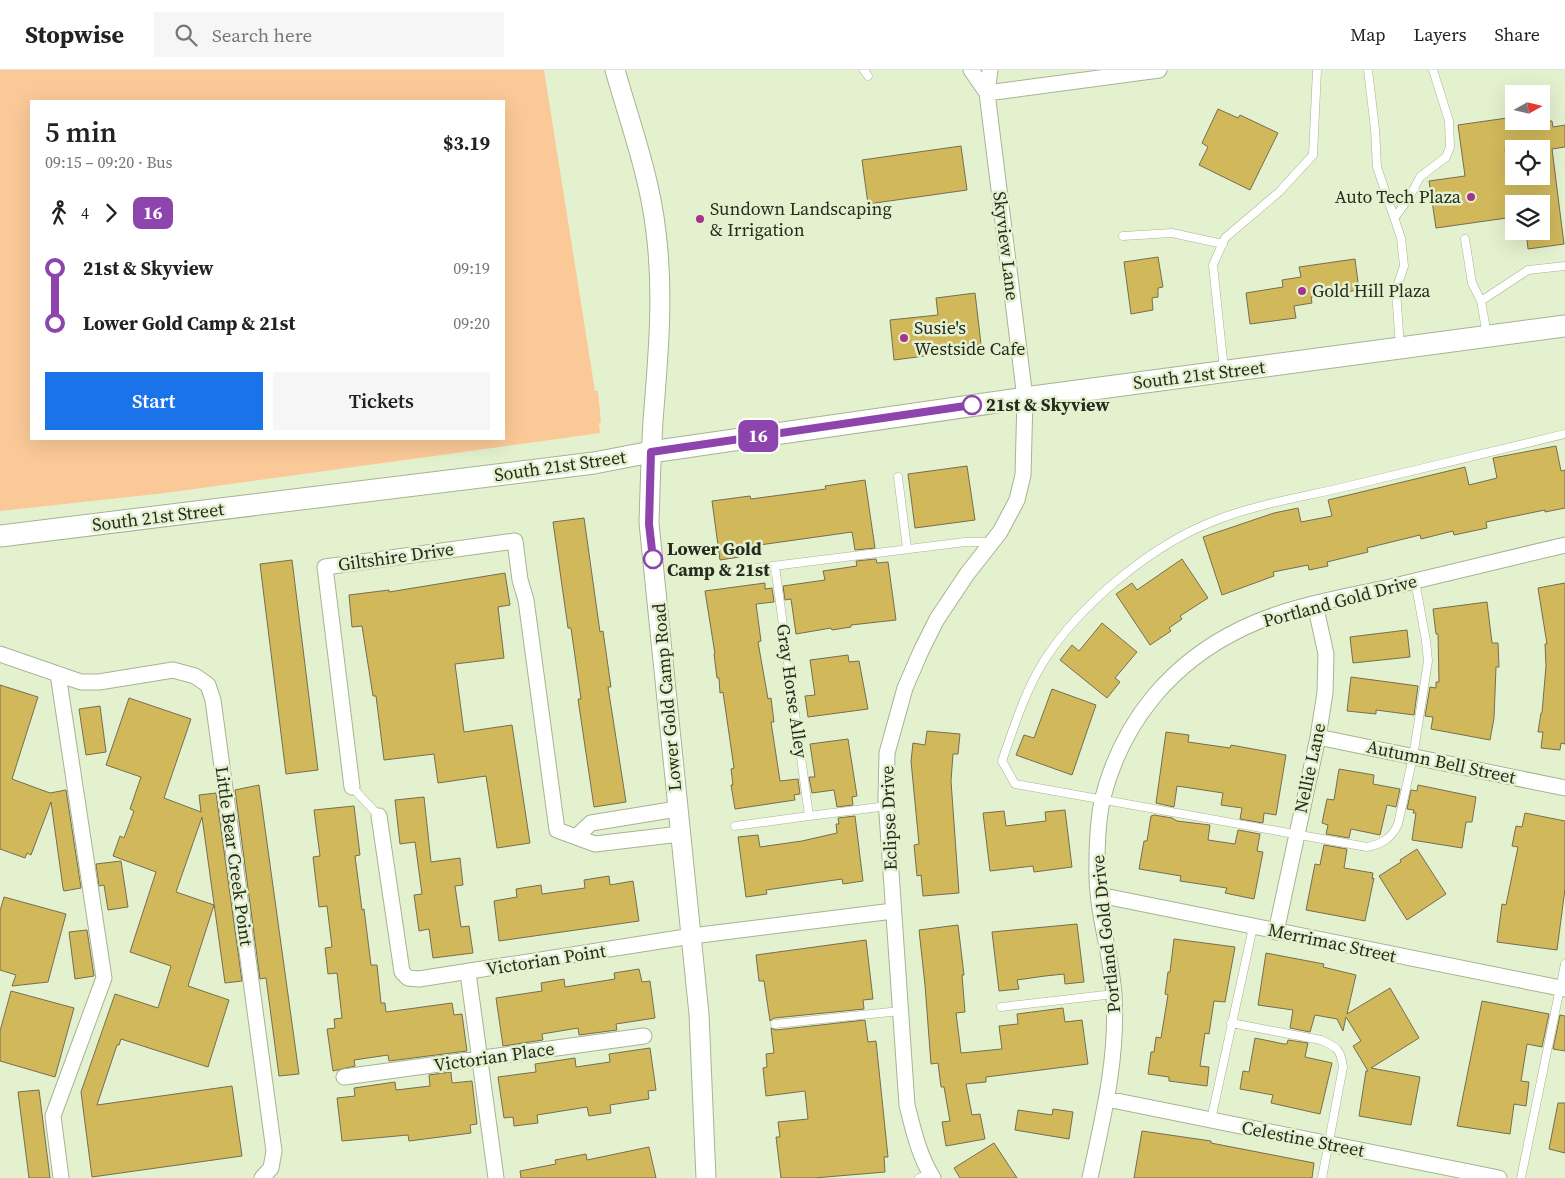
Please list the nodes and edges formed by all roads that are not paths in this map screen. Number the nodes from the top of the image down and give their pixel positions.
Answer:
1 (615, 70) edge
2 (971, 70) edge
3 (990, 70) edge
4 (1159, 70) edge
5 (1317, 70) edge
6 (1368, 70) edge
7 (1433, 70) edge
8 (987, 93) junction
9 (1395, 217) junction
10 (1123, 236) dead end
11 (1465, 239) dead end
12 (1223, 244) junction
13 (1565, 266) edge
14 (1482, 301) junction
15 (1565, 326) edge
16 (1488, 337) junction
17 (1400, 349) junction
18 (1224, 372) junction
19 (1026, 398) junction
20 (1565, 434) edge
21 (651, 452) junction
22 (898, 477) dead end
23 (0, 536) edge
24 (992, 542) junction
25 (1565, 545) edge
26 (907, 548) junction
27 (775, 566) junction
28 (725, 572) dead end
29 (1415, 581) junction
30 (1315, 604) junction
31 (0, 654) edge
32 (58, 674) junction
33 (1318, 737) junction
34 (1413, 757) junction
35 (352, 787) joint
36 (1565, 788) edge
37 (1103, 799) junction
38 (887, 806) junction
39 (677, 809) junction
40 (379, 816) joint
41 (809, 816) junction
42 (735, 826) dead end
43 (680, 834) junction
44 (1296, 835) junction
45 (576, 837) junction
46 (1099, 895) junction
47 (893, 911) junction
48 (1253, 926) junction
49 (1276, 932) junction
50 (692, 936) junction
51 (1565, 964) edge
52 (402, 972) joint
53 (468, 973) junction
54 (1562, 989) edge
55 (1114, 994) junction
56 (1001, 1007) dead end
57 (900, 1011) junction
58 (1231, 1023) junction
59 (775, 1024) dead end
60 (644, 1036) dead end
61 (479, 1058) junction
62 (344, 1077) dead end
63 (1107, 1098) junction
64 (1211, 1120) junction
65 (1329, 1144) junction
66 (927, 1177) edge
67 (61, 1178) edge
68 (262, 1178) edge
69 (496, 1178) edge
70 (706, 1178) edge
71 (1090, 1178) edge
72 (1322, 1178) edge
73 (1499, 1178) edge
74 (1521, 1178) edge

1 - 21 street, Lower Gold Camp Road
2 - 8 street, Skyview Lane
3 - 8 street, Skyview Lane
4 - 8 street
5 - 12 lane
6 - 9 lane
7 - 9 lane
8 - 19 street, Skyview Lane
9 - 17 lane
10 - 12 lane
11 - 14 lane
12 - 18 lane
13 - 14 lane
14 - 16 lane
15 - 16 main road, South 21st Street
16 - 17 main road, South 21st Street
17 - 18 main road, South 21st Street
18 - 19 main road, South 21st Street
19 - 21 main road, South 21st Street
19 - 24 street, Eclipse Drive
20 - 37 lane
21 - 23 main road, South 21st Street
21 - 39 street, Lower Gold Camp Road
22 - 26 lane
24 - 26 lane
24 - 38 street, Eclipse Drive
25 - 29 street, Portland Gold Drive
26 - 27 lane
27 - 28 lane
27 - 41 lane, Gray Horse Alley
29 - 30 street, Portland Gold Drive
29 - 34 lane
30 - 33 street, Nellie Lane
30 - 37 street, Portland Gold Drive
31 - 32 street, Little Bear Creek Point
32 - 67 street
32 - 68 street, Little Bear Creek Point
33 - 34 street, Autumn Bell Street
33 - 44 street, Nellie Lane
34 - 36 street, Autumn Bell Street
34 - 44 lane
35 - 40 lane, Giltshire Drive
35 - 45 street, Giltshire Drive
37 - 44 lane
37 - 46 street, Portland Gold Drive
38 - 41 lane
38 - 47 street, Eclipse Drive
39 - 43 street, Lower Gold Camp Road
39 - 45 street
40 - 52 street, Giltshire Drive
41 - 42 lane
43 - 45 street, Giltshire Drive
43 - 50 street, Lower Gold Camp Road
44 - 49 street, Nellie Lane
46 - 48 street, Merrimac Street
46 - 55 street, Portland Gold Drive
47 - 50 street, Victorian Point
47 - 57 street, Eclipse Drive
48 - 49 street, Merrimac Street
48 - 58 lane
49 - 54 street, Merrimac Street
50 - 53 street, Victorian Point
50 - 70 street, Lower Gold Camp Road
51 - 54 lane
52 - 53 street, Victorian Point
53 - 61 street
54 - 74 lane
55 - 56 lane
55 - 63 street, Portland Gold Drive
57 - 59 lane
57 - 66 street, Eclipse Drive
58 - 64 lane
58 - 65 lane
60 - 61 street, Victorian Place
61 - 62 street, Victorian Place
61 - 69 street
63 - 64 street, Celestine Street
63 - 71 street, Portland Gold Drive
64 - 65 street, Celestine Street
65 - 72 lane
65 - 73 street, Celestine Street

